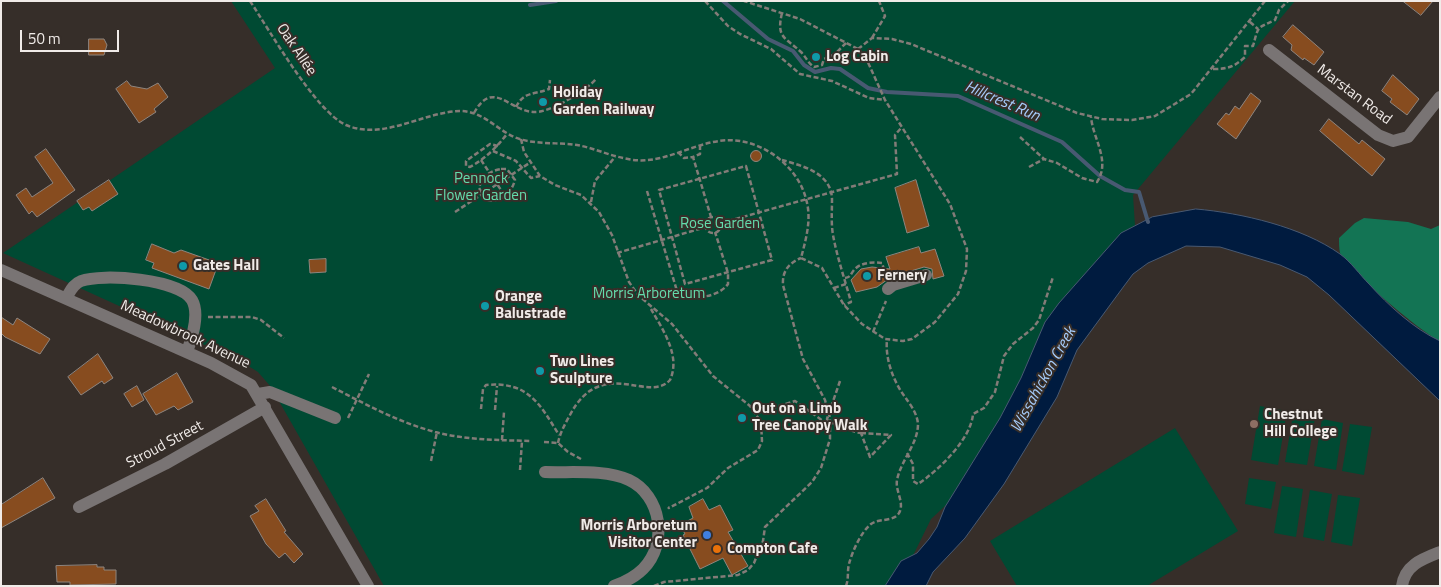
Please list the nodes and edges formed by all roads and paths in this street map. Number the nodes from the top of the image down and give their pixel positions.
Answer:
1 (250, 1) edge
2 (705, 1) edge
3 (744, 1) edge
4 (880, 1) edge
5 (1265, 1) edge
6 (1288, 1) edge
7 (782, 13) junction
8 (1250, 22) junction
9 (1258, 29) junction
10 (872, 38) junction
11 (846, 42) junction
12 (858, 49) junction
13 (1269, 50) dead end
14 (1212, 69) junction
15 (596, 79) dead end
16 (550, 80) dead end
17 (1440, 97) edge
18 (885, 100) junction
19 (516, 106) junction
20 (474, 112) junction
21 (1091, 117) junction
22 (902, 127) junction
23 (507, 134) junction
24 (1020, 137) dead end
25 (521, 139) junction
26 (700, 145) junction
27 (498, 146) junction
28 (493, 151) junction
29 (678, 152) junction
30 (616, 156) junction
31 (692, 157) junction
32 (1044, 159) junction
33 (481, 160) junction
34 (781, 160) junction
35 (531, 162) junction
36 (1029, 167) dead end
37 (522, 169) junction
38 (489, 172) junction
39 (512, 175) junction
40 (540, 176) junction
41 (699, 178) junction
42 (498, 184) junction
43 (831, 191) junction
44 (647, 192) dead end
45 (482, 194) junction
46 (505, 196) junction
47 (806, 198) junction
48 (591, 202) junction
49 (455, 212) dead end
50 (759, 212) junction
51 (711, 217) junction
52 (721, 223) junction
53 (706, 227) junction
54 (715, 232) junction
55 (672, 238) junction
56 (662, 241) junction
57 (617, 253) junction
58 (801, 258) junction
59 (1, 270) edge
60 (728, 272) junction
61 (926, 275) dead end
62 (1053, 277) dead end
63 (846, 284) junction
64 (834, 288) junction
65 (888, 289) dead end
66 (66, 298) junction
67 (844, 305) junction
68 (651, 308) junction
69 (195, 311) junction
70 (284, 338) dead end
71 (887, 340) dead end
72 (187, 352) junction
73 (369, 374) dead end
74 (840, 381) dead end
75 (496, 386) junction
76 (332, 387) dead end
77 (258, 394) junction
78 (357, 400) junction
79 (265, 407) junction
80 (481, 409) dead end
81 (496, 410) dead end
82 (504, 412) dead end
83 (757, 413) junction
84 (341, 419) joint
85 (830, 423) junction
86 (437, 432) junction
87 (861, 432) junction
88 (559, 435) junction
89 (502, 440) junction
90 (522, 441) junction
91 (530, 442) dead end
92 (544, 442) dead end
93 (907, 453) junction
94 (431, 461) dead end
95 (520, 470) dead end
96 (545, 472) dead end
97 (684, 500) dead end
98 (79, 507) dead end
99 (1440, 552) edge
100 (368, 586) edge
101 (614, 586) edge
102 (654, 586) edge
103 (846, 586) edge
104 (1402, 586) edge

1 - 20 path, Oak Allée
2 - 18 path
3 - 7 path
4 - 10 path
5 - 8 path
6 - 9 path
7 - 11 path
7 - 11 path
8 - 9 path
8 - 14 path
9 - 14 path
10 - 12 path
10 - 21 path
11 - 12 path
12 - 18 path
13 - 17 street, Marstan Road
14 - 21 path
15 - 19 path
16 - 19 path
18 - 22 path
19 - 20 path
20 - 23 path
21 - 32 path
22 - 43 path
22 - 67 path
23 - 25 path
23 - 27 path
24 - 32 path
25 - 30 path
25 - 35 path
26 - 29 path
26 - 31 path
26 - 34 path
27 - 28 path
27 - 33 path
28 - 33 path
28 - 37 path
29 - 30 path
29 - 31 path
30 - 48 path
31 - 41 path
32 - 36 path
33 - 38 path
34 - 43 path
34 - 47 path
35 - 37 path
35 - 40 path
37 - 39 path
37 - 40 path
38 - 39 path
38 - 42 path
38 - 45 path
39 - 42 path
39 - 46 path
40 - 48 path
41 - 50 path
41 - 51 path
41 - 55 path
42 - 45 path
42 - 46 path
43 - 47 path
43 - 63 path
44 - 56 path
45 - 46 path
45 - 49 path
47 - 50 path
47 - 58 path
48 - 57 path
50 - 52 path
50 - 60 path
51 - 52 path
51 - 53 path
52 - 54 path
53 - 54 path
53 - 55 path
54 - 60 path
55 - 56 path
55 - 60 path
56 - 57 path
56 - 60 path
57 - 68 path
58 - 64 path
58 - 102 path
59 - 66 street, Meadowbrook Avenue
61 - 65 street
62 - 93 path
63 - 64 path
63 - 67 path
64 - 67 path
66 - 69 street
66 - 72 street, Meadowbrook Avenue
68 - 83 path
68 - 88 path
69 - 70 path
69 - 72 street
71 - 93 path
72 - 77 street, Meadowbrook Avenue
73 - 78 path
74 - 85 path, bridge
75 - 80 path
75 - 81 path
75 - 88 path
76 - 78 path
77 - 79 street, Meadowbrook Avenue
77 - 84 street
78 - 84 path
78 - 86 path
79 - 98 street, Stroud Street
79 - 100 street, Meadowbrook Avenue
82 - 89 path
83 - 85 path
83 - 97 path
85 - 87 path, bridge
86 - 89 path
86 - 94 path
87 - 87 path
88 - 92 path
89 - 90 path
90 - 91 path
90 - 95 path
93 - 103 path
96 - 101 street
99 - 104 street

